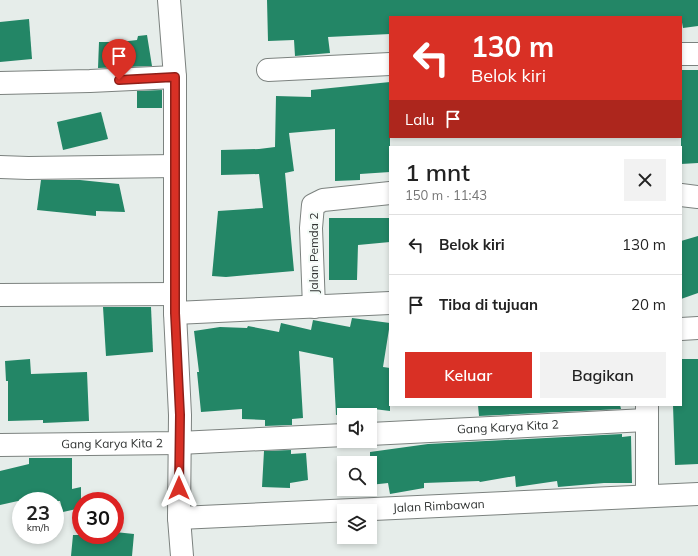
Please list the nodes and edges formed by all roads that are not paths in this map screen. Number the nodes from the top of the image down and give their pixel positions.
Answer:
1 (169, 0) edge
2 (682, 54) edge
3 (698, 54) edge
4 (389, 64) edge
5 (268, 70) dead end
6 (175, 77) junction
7 (0, 83) edge
8 (175, 166) junction
9 (0, 167) edge
10 (389, 192) edge
11 (682, 196) edge
12 (698, 197) edge
13 (0, 295) edge
14 (389, 303) edge
15 (175, 304) junction
16 (314, 307) junction
17 (698, 328) edge
18 (682, 329) edge
19 (647, 413) edge
20 (377, 433) edge
21 (337, 435) edge
22 (179, 443) junction
23 (0, 445) edge
24 (698, 494) edge
25 (647, 496) junction
26 (179, 518) junction
27 (182, 556) edge

1 - 6 street
2 - 3 street
4 - 5 street
6 - 7 street
6 - 8 street
8 - 9 street
8 - 15 street
10 - 16 street, Jalan Pemda 2
11 - 12 street
13 - 15 street
14 - 16 street
15 - 16 street
15 - 22 street
17 - 18 street
19 - 20 street, Gang Karya Kita 2
19 - 25 street
21 - 22 street, Gang Karya Kita 2
22 - 23 street, Gang Karya Kita 2
22 - 26 street
24 - 25 street, Jalan Rimbawan
25 - 26 street, Jalan Rimbawan
26 - 27 street

